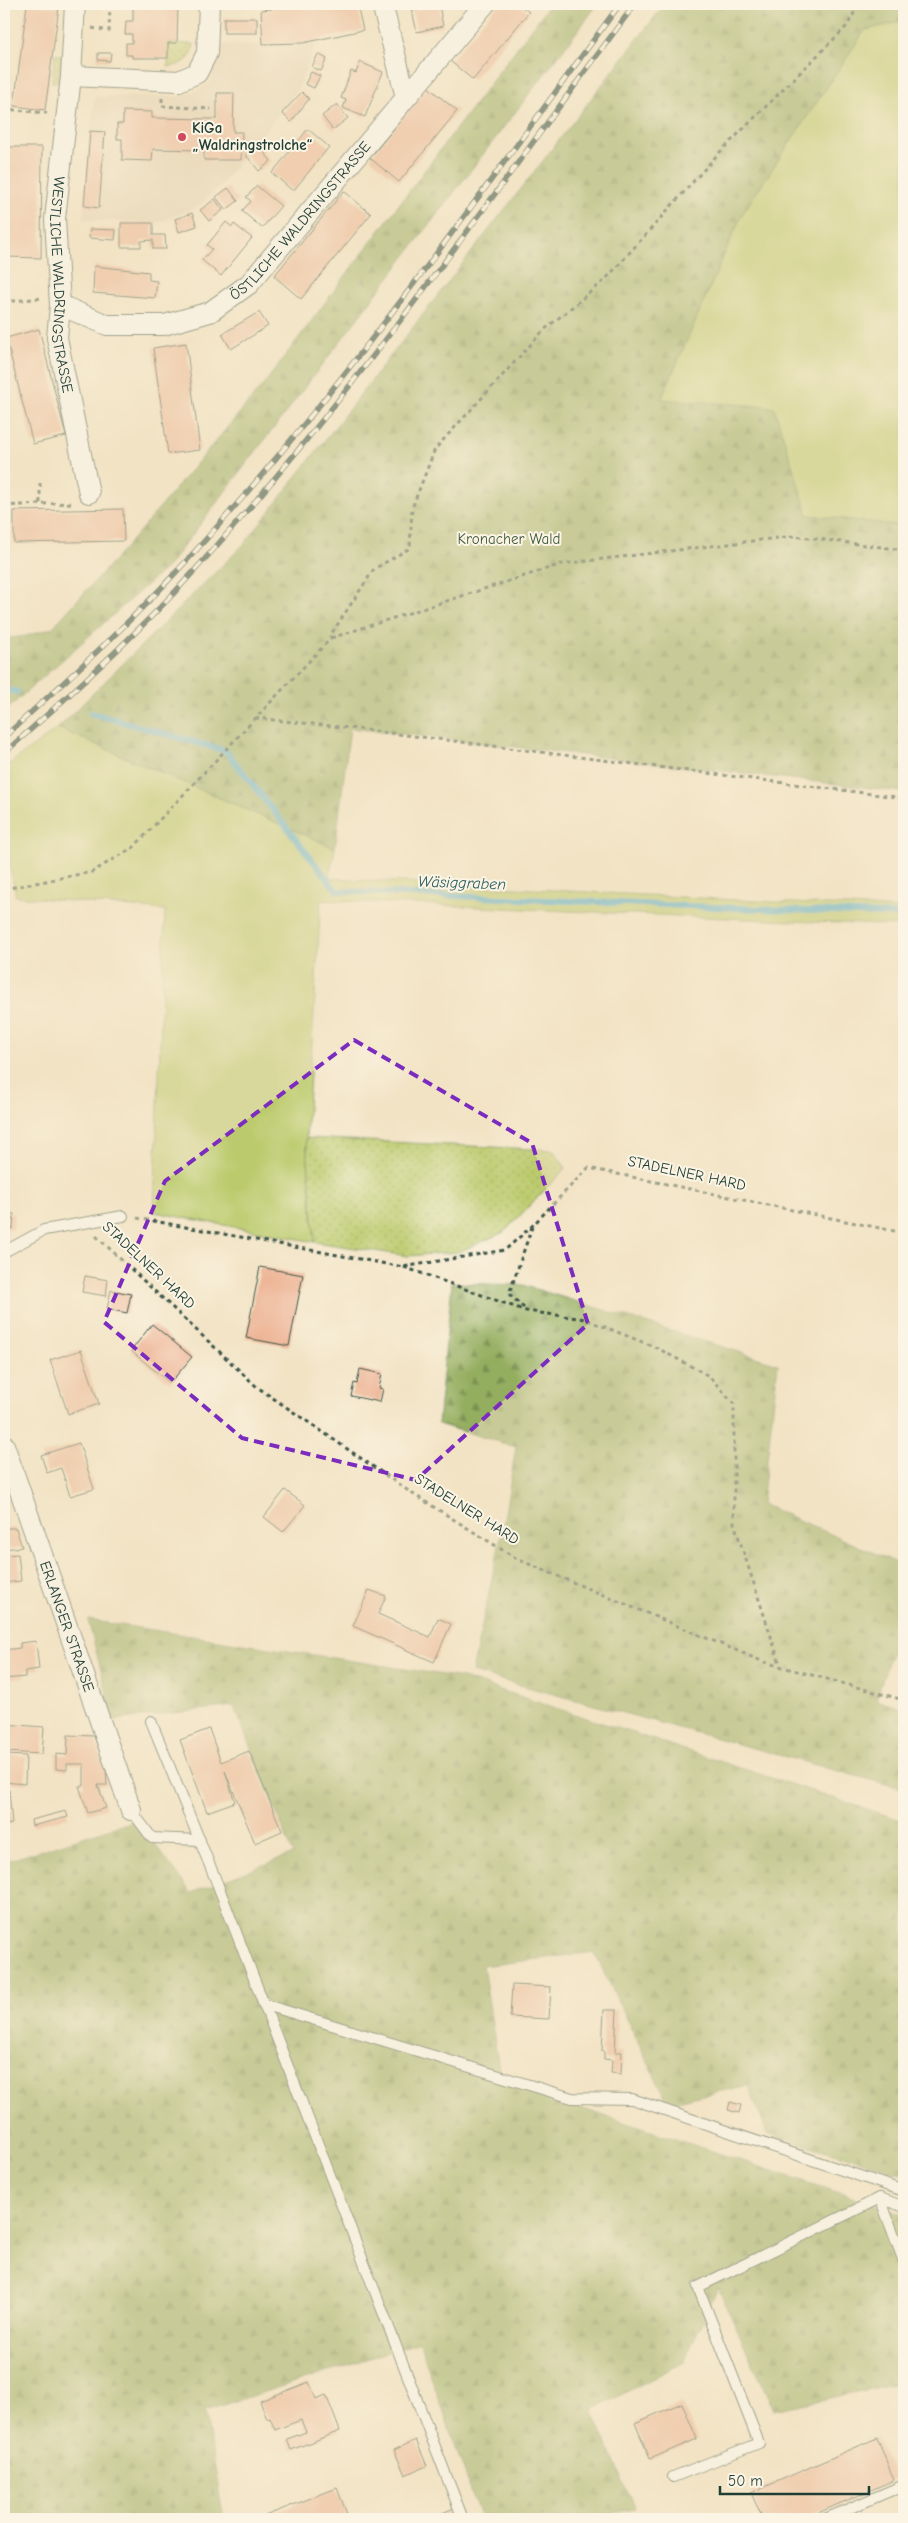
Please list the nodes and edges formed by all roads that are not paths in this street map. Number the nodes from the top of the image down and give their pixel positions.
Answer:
1 (74, 4) edge
2 (209, 4) edge
3 (382, 4) edge
4 (485, 4) edge
5 (71, 76) junction
6 (406, 97) junction
7 (60, 301) junction
8 (88, 493) road end
9 (123, 1216) road end
10 (4, 1252) edge
11 (4, 1445) edge
12 (152, 1721) dead end
13 (131, 1810) joint
14 (200, 1840) junction
15 (263, 2004) junction
16 (904, 2191) edge
17 (880, 2198) junction
18 (904, 2207) edge
19 (904, 2262) edge
20 (673, 2477) dead end
21 (904, 2485) edge
22 (463, 2519) edge
23 (825, 2519) edge

1 - 5 street, WESTLICHE WALDRINGSTRASSE
2 - 5 street
3 - 6 street
4 - 6 street, ÖSTLICHE WALDRINGSTRASSE
5 - 7 street, WESTLICHE WALDRINGSTRASSE
6 - 7 street, ÖSTLICHE WALDRINGSTRASSE
7 - 8 street, WESTLICHE WALDRINGSTRASSE
9 - 10 lane, STADELNER HARD
11 - 13 street, ERLANGER STRASSE
12 - 14 lane
13 - 14 lane
14 - 15 lane
15 - 16 lane
15 - 22 lane
17 - 18 lane
17 - 19 lane
17 - 20 lane
21 - 23 lane

